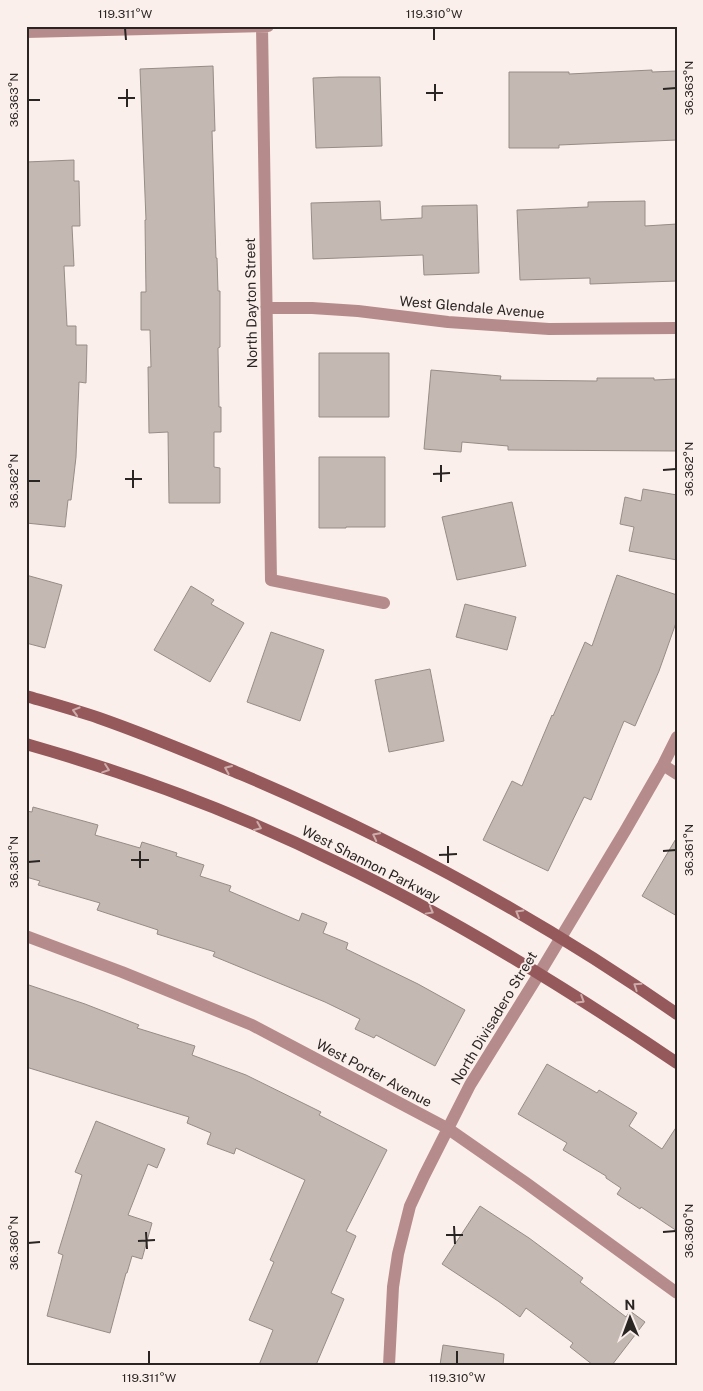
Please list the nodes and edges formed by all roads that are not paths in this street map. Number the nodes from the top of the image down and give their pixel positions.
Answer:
1 (262, 26) edge
2 (268, 26) edge
3 (26, 32) edge
4 (266, 308) junction
5 (677, 328) edge
6 (384, 603) dead end
7 (26, 696) edge
8 (677, 737) edge
9 (26, 744) edge
10 (663, 764) junction
11 (677, 774) edge
12 (26, 936) edge
13 (561, 937) junction
14 (539, 974) junction
15 (677, 1014) edge
16 (677, 1063) edge
17 (447, 1128) junction
18 (677, 1293) edge
19 (388, 1365) edge

1 - 2 street
1 - 3 street
1 - 4 street, North Dayton Street
4 - 5 street, West Glendale Avenue
4 - 6 street, North Dayton Street
13 -> 7 street, West Shannon Parkway
8 - 10 street, North Divisadero Street
9 -> 14 street, West Shannon Parkway
10 - 11 street
10 - 13 street, North Divisadero Street
12 - 17 street, West Porter Avenue
13 - 14 street, North Divisadero Street
15 -> 13 street, West Shannon Parkway
14 -> 16 street, West Shannon Parkway
14 - 17 street, North Divisadero Street
17 - 18 street, West Porter Avenue
17 - 19 street, North Divisadero Street

